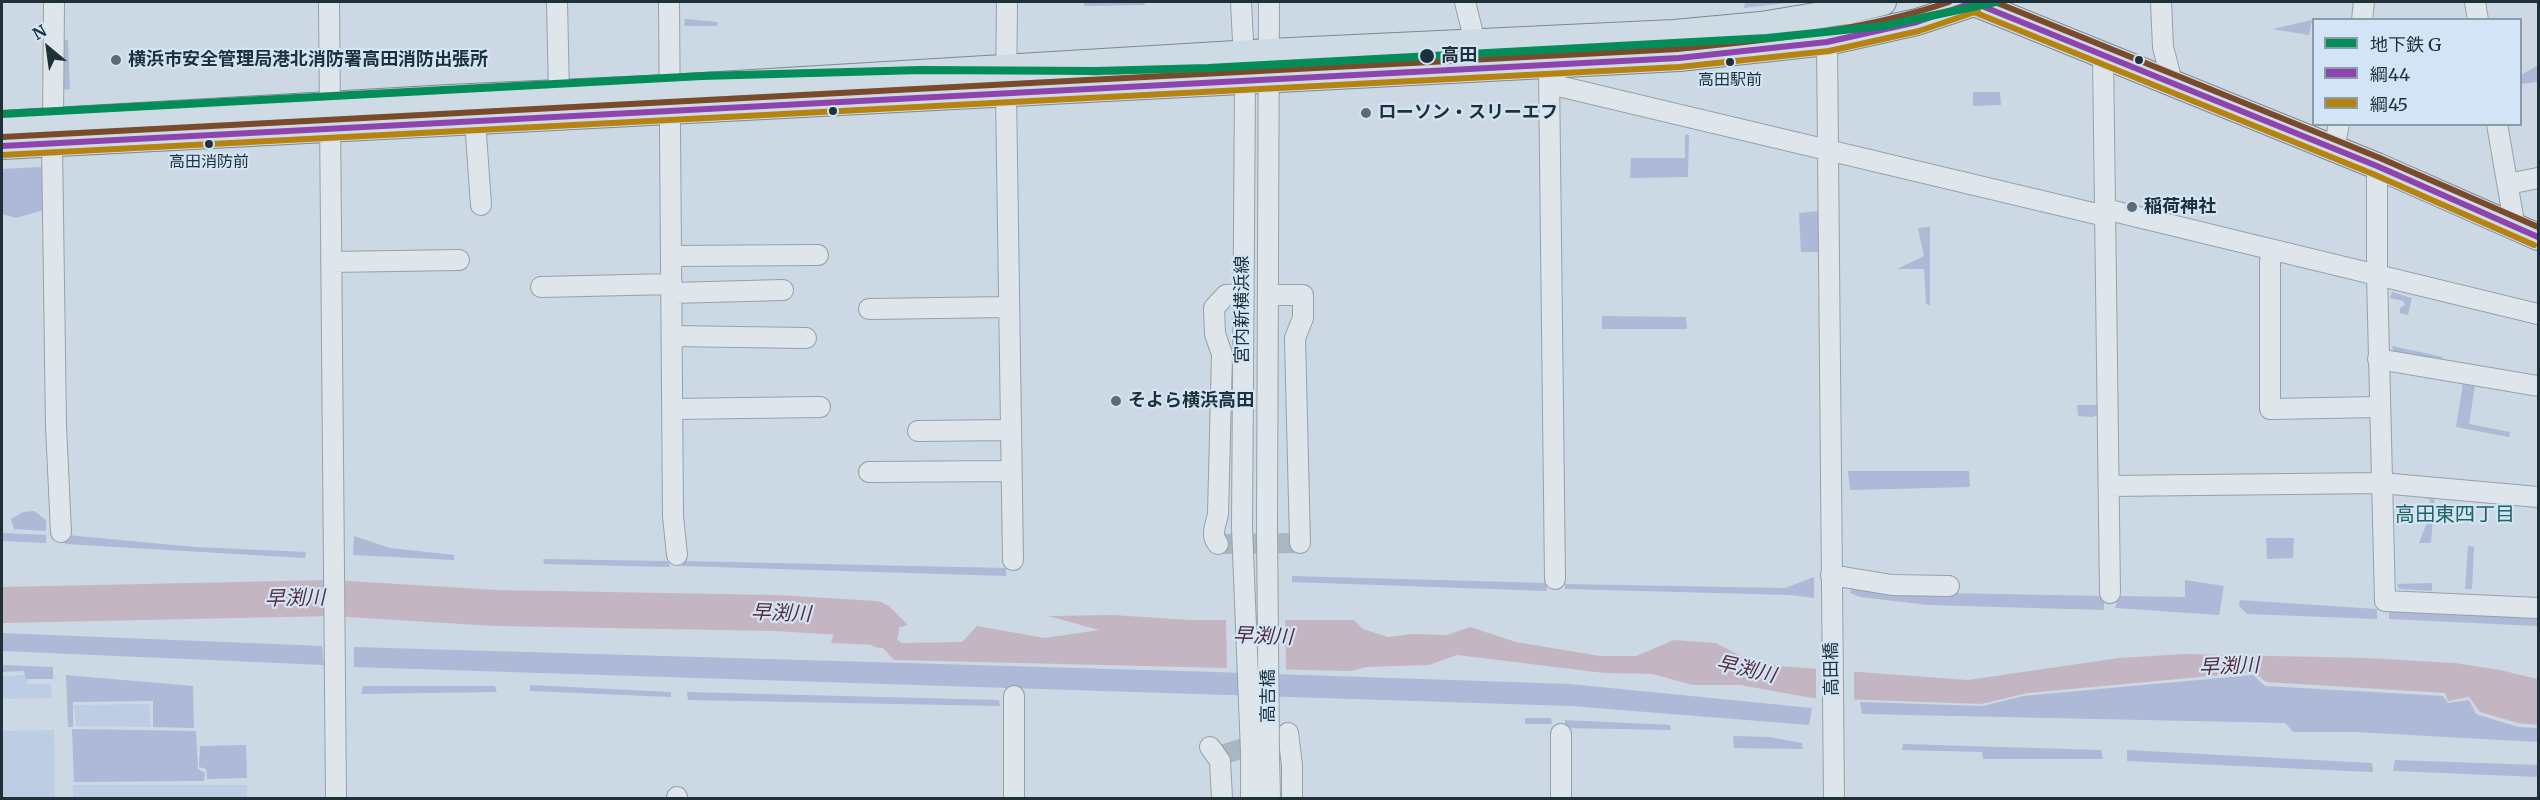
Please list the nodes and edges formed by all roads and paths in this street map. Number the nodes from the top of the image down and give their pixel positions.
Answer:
1 (54, 2) edge
2 (329, 2) edge
3 (557, 2) edge
4 (669, 2) edge
5 (1007, 2) edge
6 (1241, 2) edge
7 (1269, 2) edge
8 (1465, 2) edge
9 (1883, 2) edge
10 (1975, 2) edge
11 (2161, 2) edge
12 (2364, 2) edge
13 (2475, 2) edge
14 (2362, 18) edge
15 (2478, 18) edge
16 (1475, 42) junction
17 (1827, 42) junction
18 (1269, 52) junction
19 (2103, 54) junction
20 (1244, 55) junction
21 (1550, 74) junction
22 (1257, 80) junction
23 (1006, 81) junction
24 (2172, 82) junction
25 (559, 94) junction
26 (670, 99) junction
27 (330, 117) junction
28 (475, 120) junction
29 (2, 124) edge
30 (2497, 126) edge
31 (52, 132) junction
32 (2337, 136) edge
33 (2, 146) edge
34 (1826, 150) junction
35 (2377, 166) junction
36 (2538, 178) edge
37 (2508, 184) junction
38 (481, 205) dead end
39 (2106, 215) junction
40 (2515, 228) junction
41 (2538, 237) edge
42 (818, 255) dead end
43 (672, 256) junction
44 (459, 260) dead end
45 (2270, 260) junction
46 (331, 262) junction
47 (2378, 281) junction
48 (542, 287) dead end
49 (672, 289) junction
50 (783, 290) dead end
51 (1244, 294) junction
52 (1269, 295) junction
53 (1009, 307) junction
54 (869, 309) dead end
55 (2538, 314) edge
56 (2538, 326) edge
57 (672, 336) junction
58 (806, 338) dead end
59 (2378, 359) junction
60 (2538, 386) edge
61 (820, 406) dead end
62 (2379, 407) junction
63 (673, 409) junction
64 (1010, 430) junction
65 (918, 431) dead end
66 (1010, 471) junction
67 (869, 472) dead end
68 (2381, 483) junction
69 (2109, 486) junction
70 (2538, 497) edge
71 (1267, 526) joint
72 (61, 532) dead end
73 (1300, 543) dead end
74 (1218, 544) dead end
75 (677, 555) dead end
76 (1013, 560) dead end
77 (1831, 575) junction
78 (1555, 579) dead end
79 (1949, 586) dead end
80 (2110, 593) dead end
81 (2538, 609) edge
82 (1014, 696) dead end
83 (1288, 734) dead end
84 (1561, 734) dead end
85 (1218, 754) dead end
86 (1260, 755) junction
87 (336, 798) edge
88 (1014, 798) edge
89 (1222, 798) edge
90 (1251, 798) edge
91 (1270, 798) edge
92 (1292, 798) edge
93 (1561, 798) edge
94 (1834, 798) edge

1 - 31 street
2 - 27 street
3 - 25 street
4 - 26 street
5 - 23 street
6 - 20 street, 宮内新横浜線
7 - 18 street, 宮内新横浜線
8 - 16 street
9 - 16 main road
10 - 17 main road
10 - 19 main road
11 - 24 street
12 - 14 street
13 - 15 street
16 - 18 main road
17 - 21 main road
17 - 34 street, 高田橋
18 - 20 main road
18 - 22 street, 宮内新横浜線
19 - 24 main road
19 - 39 street
20 - 22 street, 宮内新横浜線
20 - 23 main road
21 - 22 main road
21 - 34 street
21 - 78 street
22 - 23 main road
22 - 51 street, 宮内新横浜線
22 - 52 street, 宮内新横浜線
23 - 26 main road
23 - 53 street
24 - 32 main road
25 - 26 main road
25 - 27 main road
26 - 28 main road
26 - 43 street
27 - 28 main road
27 - 31 main road
27 - 46 street
28 - 38 street
29 - 31 main road
30 - 37 street
31 - 33 main road
31 - 72 street
32 - 35 main road
34 - 39 street
34 - 77 street, 高田橋
35 - 40 main road
35 - 47 street
36 - 37 street
37 - 40 street
39 - 45 street
39 - 47 street
39 - 69 street
40 - 41 main road
42 - 43 street
43 - 49 street
44 - 46 street
45 - 47 street
45 - 62 street
46 - 87 street
47 - 55 street
47 - 56 street
47 - 59 street
48 - 49 street
49 - 50 street
49 - 57 street
51 - 74 street
51 - 86 street, 宮内新横浜線, bridge
52 - 71 street, 宮内新横浜線
52 - 73 street
53 - 54 street
53 - 64 street
57 - 58 street
57 - 63 street
59 - 60 street
59 - 62 street
61 - 63 street
62 - 68 street
63 - 75 street
64 - 65 street
64 - 66 street
66 - 67 street
66 - 76 street
68 - 69 street
68 - 70 street
68 - 81 street
69 - 80 street
71 - 86 street, 高吉橋, bridge
77 - 79 street
77 - 94 street, 高田橋
82 - 88 street
83 - 92 street
84 - 93 street
85 - 89 street
86 - 90 street, 宮内新横浜線
86 - 91 street, 宮内新横浜線

